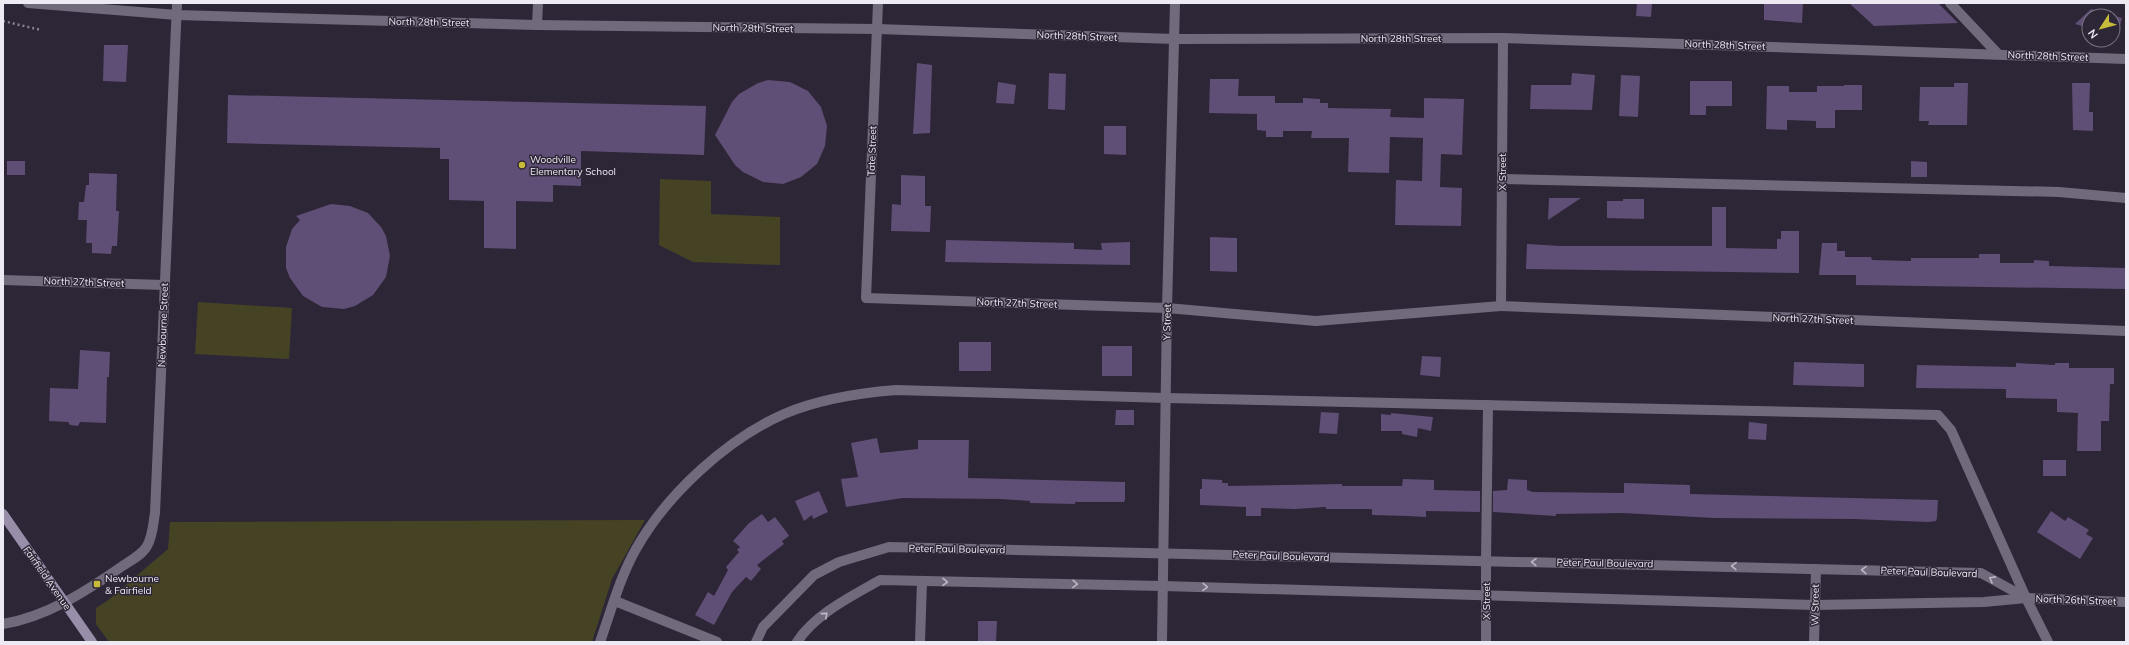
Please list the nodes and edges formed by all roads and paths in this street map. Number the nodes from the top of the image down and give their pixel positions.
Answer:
1 (28, 3) edge
2 (177, 3) edge
3 (538, 3) edge
4 (878, 3) edge
5 (1175, 3) edge
6 (1950, 3) edge
7 (177, 15) junction
8 (3, 22) edge
9 (537, 25) junction
10 (877, 29) junction
11 (41, 30) dead end
12 (1503, 38) junction
13 (1175, 39) junction
14 (1998, 54) junction
15 (2126, 59) edge
16 (1502, 179) junction
17 (2126, 198) edge
18 (3, 280) edge
19 (164, 285) junction
20 (866, 298) joint
21 (1501, 306) junction
22 (1167, 308) junction
23 (2126, 331) edge
24 (1166, 398) junction
25 (1488, 405) junction
26 (3, 514) edge
27 (1164, 553) junction
28 (1486, 561) junction
29 (1816, 569) junction
30 (922, 581) junction
31 (1163, 586) junction
32 (1486, 595) junction
33 (2026, 598) junction
34 (615, 601) junction
35 (64, 602) junction
36 (2126, 602) edge
37 (1815, 605) junction
38 (3, 624) edge
39 (92, 642) edge
40 (600, 642) edge
41 (717, 642) edge
42 (756, 642) edge
43 (798, 642) edge
44 (920, 642) edge
45 (1162, 642) edge
46 (1486, 642) edge
47 (1814, 642) edge
48 (2048, 642) edge

1 - 7 street, North 28th Street
2 - 7 street, Newbourne Street
3 - 9 street
4 - 10 street, Tate Street
5 - 13 street, Y Street
6 - 14 street
7 - 9 street, North 28th Street
7 - 19 street, Newbourne Street
8 - 11 path
9 - 10 street, North 28th Street
10 - 13 street, North 28th Street
10 - 20 street, Tate Street
12 - 13 street, North 28th Street
12 - 14 street, North 28th Street
12 - 16 street, X Street
13 - 22 street, Y Street
14 - 15 street, North 28th Street
16 - 17 street
16 - 21 street, X Street
18 - 19 street, North 27th Street
19 - 35 street, Newbourne Street
20 - 22 street, North 27th Street
21 - 22 street, North 27th Street
21 - 23 street, North 27th Street
22 - 24 street, Y Street
24 - 25 street
24 - 27 street, Y Street
24 - 34 street
25 - 28 street, X Street
25 - 33 street
26 - 35 main road, Fairfield Avenue
27 - 28 street, Peter Paul Boulevard
27 - 31 street, Y Street
27 - 42 street, Peter Paul Boulevard
29 -> 28 street, Peter Paul Boulevard
28 - 32 street, X Street
33 -> 29 street, Peter Paul Boulevard
29 - 37 street, W Street
30 -> 31 street
43 -> 30 street
30 - 44 street
31 -> 32 street
31 - 45 street, Y Street
32 - 37 street
32 - 46 street, X Street
33 - 36 street, North 26th Street
33 - 37 street
33 - 48 street
34 - 40 street
34 - 41 street
35 - 38 street
35 - 39 main road, Fairfield Avenue
37 - 47 street, W Street

